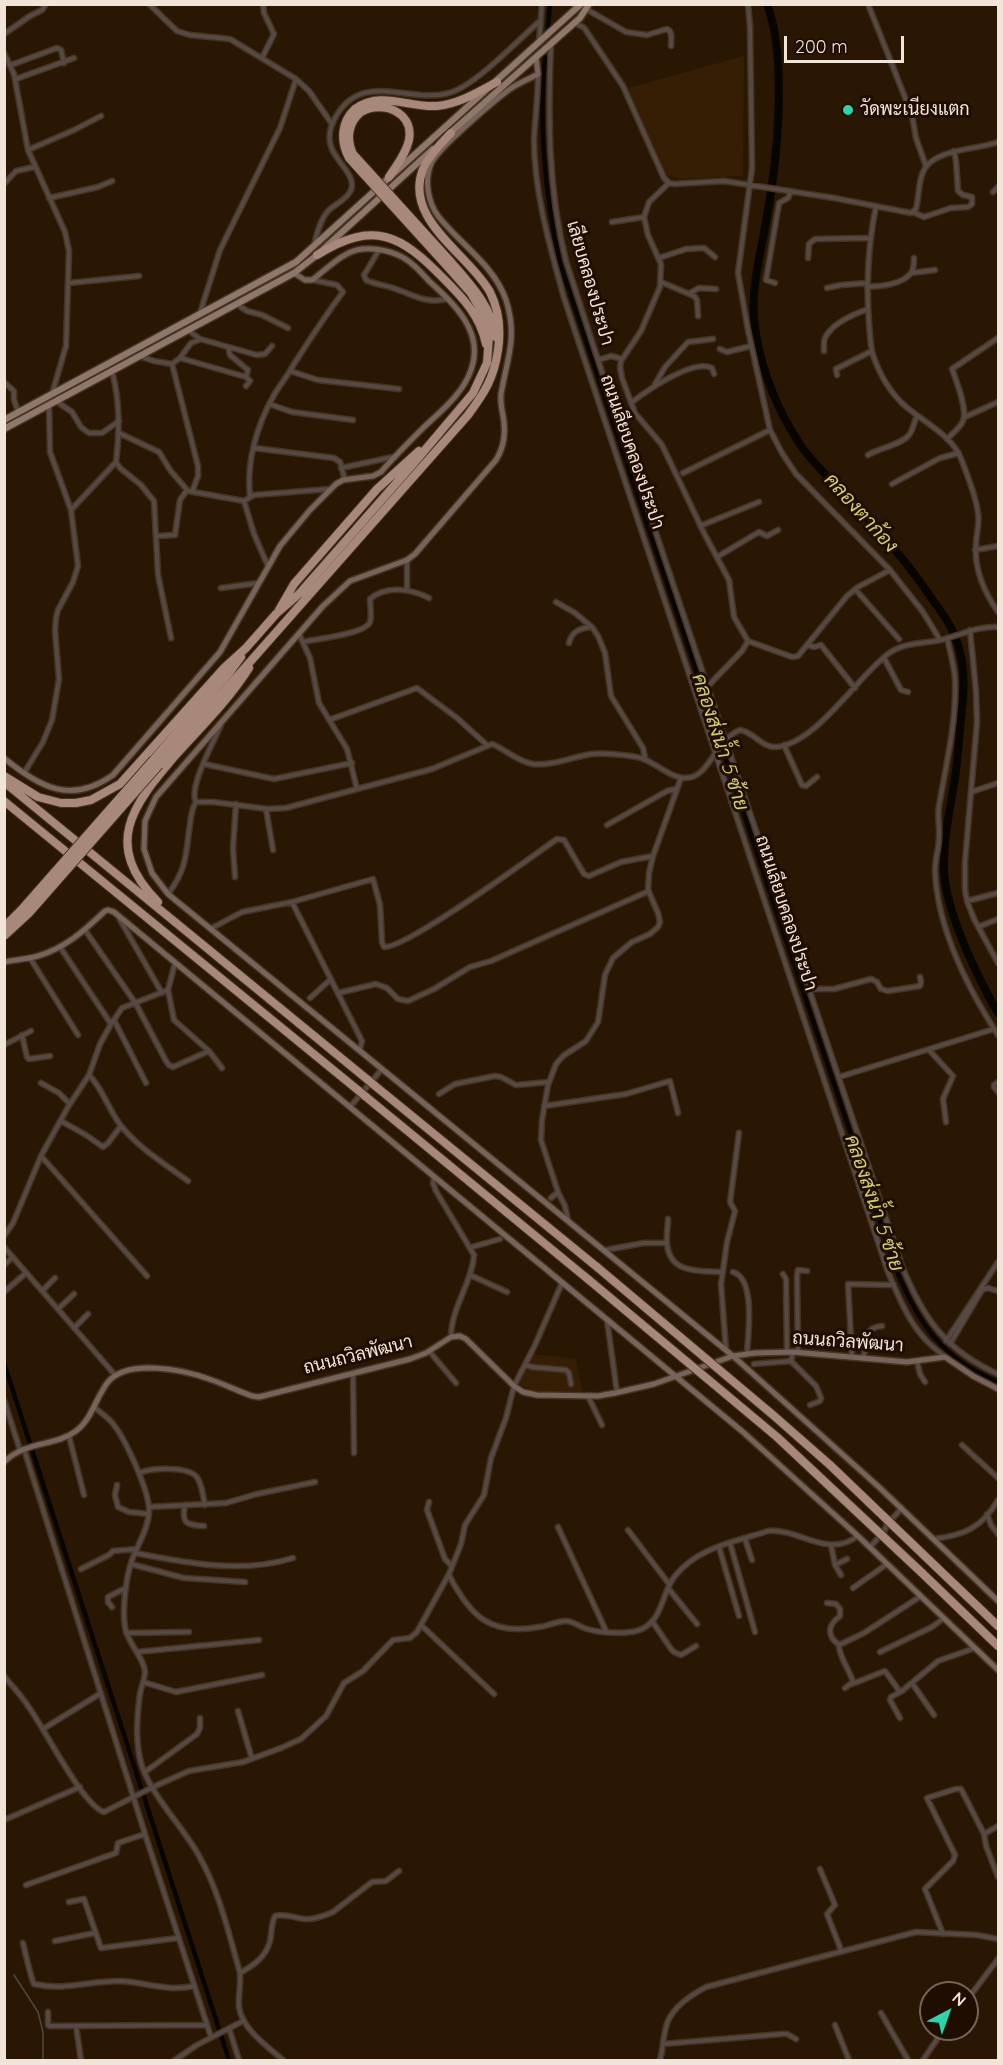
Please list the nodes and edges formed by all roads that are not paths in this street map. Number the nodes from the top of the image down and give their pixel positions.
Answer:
1 (46, 4) edge
2 (149, 4) edge
3 (263, 4) edge
4 (542, 4) edge
5 (748, 4) edge
6 (868, 4) edge
7 (586, 6) edge
8 (580, 18) junction
9 (541, 20) junction
10 (574, 23) junction
11 (584, 28) junction
12 (540, 30) junction
13 (4, 34) edge
14 (549, 40) junction
15 (538, 45) junction
16 (671, 46) dead end
17 (4, 54) edge
18 (536, 57) junction
19 (74, 58) dead end
20 (262, 58) junction
21 (64, 63) junction
22 (11, 65) junction
23 (538, 74) junction
24 (16, 79) junction
25 (296, 79) junction
26 (497, 82) junction
27 (358, 110) junction
28 (101, 116) dead end
29 (332, 124) junction
30 (451, 133) junction
31 (999, 142) edge
32 (28, 150) junction
33 (954, 151) junction
34 (927, 166) junction
35 (34, 167) junction
36 (388, 177) junction
37 (112, 181) dead end
38 (669, 183) junction
39 (4, 184) edge
40 (750, 186) junction
41 (999, 187) edge
42 (789, 191) junction
43 (993, 192) dead end
44 (49, 198) junction
45 (876, 206) junction
46 (913, 212) junction
47 (644, 217) junction
48 (612, 222) dead end
49 (870, 238) junction
50 (314, 246) junction
51 (380, 249) junction
52 (317, 255) junction
53 (715, 256) dead end
54 (659, 258) junction
55 (808, 258) dead end
56 (914, 258) dead end
57 (449, 264) junction
58 (935, 270) dead end
59 (294, 273) junction
60 (911, 273) junction
61 (139, 276) dead end
62 (312, 280) junction
63 (661, 282) junction
64 (69, 283) junction
65 (775, 283) dead end
66 (867, 285) junction
67 (827, 288) dead end
68 (716, 289) dead end
69 (690, 294) junction
70 (448, 299) junction
71 (239, 302) junction
72 (868, 309) junction
73 (200, 314) junction
74 (698, 316) dead end
75 (288, 328) dead end
76 (188, 330) junction
77 (999, 338) edge
78 (200, 339) junction
79 (713, 339) dead end
80 (272, 346) dead end
81 (751, 346) junction
82 (228, 347) junction
83 (720, 349) dead end
84 (824, 351) dead end
85 (872, 351) junction
86 (497, 354) junction
87 (488, 355) junction
88 (139, 356) junction
89 (180, 358) junction
90 (622, 359) junction
91 (598, 360) junction
92 (172, 364) junction
93 (112, 371) junction
94 (290, 371) junction
95 (714, 374) dead end
96 (837, 375) dead end
97 (246, 377) junction
98 (4, 381) edge
99 (246, 386) dead end
100 (652, 387) junction
101 (399, 389) dead end
102 (52, 394) junction
103 (55, 401) junction
104 (631, 402) junction
105 (999, 402) edge
106 (269, 404) junction
107 (48, 405) junction
108 (19, 412) junction
109 (917, 416) junction
110 (965, 417) junction
111 (7, 419) edge
112 (119, 420) junction
113 (353, 420) dead end
114 (14, 424) junction
115 (4, 429) edge
116 (770, 430) junction
117 (119, 433) junction
118 (947, 439) junction
119 (254, 448) junction
120 (958, 453) junction
121 (868, 455) dead end
122 (395, 456) junction
123 (116, 462) junction
124 (341, 468) junction
125 (683, 473) dead end
126 (345, 480) junction
127 (892, 484) dead end
128 (330, 489) junction
129 (189, 491) junction
130 (247, 499) junction
131 (759, 502) dead end
132 (71, 510) junction
133 (700, 526) junction
134 (778, 530) dead end
135 (157, 536) junction
136 (999, 546) edge
137 (975, 550) junction
138 (717, 557) junction
139 (407, 560) junction
140 (268, 566) junction
141 (890, 570) junction
142 (260, 583) junction
143 (221, 588) dead end
144 (855, 589) junction
145 (407, 590) junction
146 (429, 598) dead end
147 (556, 602) dead end
148 (999, 612) edge
149 (592, 627) junction
150 (999, 627) edge
151 (968, 631) junction
152 (299, 634) junction
153 (171, 638) dead end
154 (948, 638) junction
155 (898, 639) dead end
156 (940, 640) junction
157 (748, 641) junction
158 (303, 642) junction
159 (569, 643) dead end
160 (807, 645) junction
161 (246, 648) junction
162 (256, 657) junction
163 (884, 658) junction
164 (707, 687) junction
165 (855, 688) junction
166 (908, 692) dead end
167 (224, 719) junction
168 (329, 720) junction
169 (724, 741) junction
170 (487, 745) junction
171 (784, 745) junction
172 (717, 749) junction
173 (4, 758) edge
174 (645, 758) junction
175 (156, 762) junction
176 (352, 763) junction
177 (204, 764) junction
178 (23, 774) junction
179 (4, 776) edge
180 (817, 777) dead end
181 (681, 778) junction
182 (4, 782) edge
183 (999, 783) edge
184 (357, 789) junction
185 (677, 789) junction
186 (971, 792) junction
187 (4, 801) edge
188 (196, 802) junction
189 (236, 804) junction
190 (4, 808) edge
191 (266, 809) junction
192 (606, 825) dead end
193 (52, 840) junction
194 (273, 850) dead end
195 (653, 855) junction
196 (235, 877) dead end
197 (649, 891) junction
198 (999, 893) edge
199 (168, 894) junction
200 (967, 901) junction
201 (292, 902) junction
202 (118, 916) junction
203 (999, 919) edge
204 (4, 927) edge
205 (978, 927) junction
206 (209, 929) junction
207 (85, 930) junction
208 (4, 936) edge
209 (197, 940) junction
210 (60, 947) junction
211 (999, 948) edge
212 (991, 952) junction
213 (30, 958) junction
214 (4, 962) edge
215 (175, 963) junction
216 (999, 963) edge
217 (920, 976) dead end
218 (331, 979) junction
219 (810, 989) junction
220 (168, 990) junction
221 (162, 993) junction
222 (338, 993) junction
223 (310, 998) dead end
224 (136, 1004) junction
225 (114, 1020) junction
226 (111, 1024) junction
227 (994, 1029) junction
228 (31, 1030) dead end
229 (22, 1035) junction
230 (78, 1035) dead end
231 (999, 1035) edge
232 (5, 1043) edge
233 (360, 1049) junction
234 (929, 1050) junction
235 (209, 1051) junction
236 (50, 1056) dead end
237 (222, 1068) dead end
238 (382, 1068) junction
239 (89, 1075) junction
240 (840, 1077) junction
241 (549, 1082) junction
242 (999, 1082) edge
243 (41, 1083) dead end
244 (146, 1083) dead end
245 (999, 1092) edge
246 (439, 1094) dead end
247 (70, 1104) junction
248 (544, 1106) junction
249 (350, 1108) junction
250 (678, 1113) dead end
251 (61, 1120) junction
252 (946, 1122) dead end
253 (121, 1126) junction
254 (739, 1133) dead end
255 (41, 1156) junction
256 (434, 1177) junction
257 (188, 1181) dead end
258 (558, 1192) junction
259 (551, 1198) dead end
260 (668, 1219) dead end
261 (568, 1221) junction
262 (4, 1236) edge
263 (500, 1239) dead end
264 (667, 1243) junction
265 (4, 1247) edge
266 (472, 1247) junction
267 (604, 1250) junction
268 (13, 1257) junction
269 (999, 1262) edge
270 (4, 1265) edge
271 (807, 1271) dead end
272 (723, 1272) junction
273 (733, 1272) dead end
274 (27, 1273) junction
275 (783, 1274) dead end
276 (470, 1275) junction
277 (147, 1276) dead end
278 (55, 1278) dead end
279 (562, 1282) junction
280 (894, 1286) junction
281 (42, 1291) junction
282 (999, 1291) edge
283 (4, 1292) edge
284 (507, 1292) dead end
285 (74, 1294) dead end
286 (57, 1309) junction
287 (88, 1314) dead end
288 (607, 1319) junction
289 (882, 1326) dead end
290 (74, 1328) junction
291 (451, 1336) junction
292 (946, 1341) junction
293 (950, 1344) junction
294 (429, 1351) junction
295 (726, 1351) junction
296 (793, 1352) junction
297 (747, 1354) junction
298 (733, 1356) junction
299 (945, 1357) junction
300 (853, 1358) junction
301 (864, 1359) junction
302 (917, 1361) junction
303 (791, 1362) junction
304 (754, 1364) dead end
305 (525, 1365) junction
306 (353, 1372) junction
307 (998, 1374) edge
308 (115, 1375) junction
309 (676, 1376) junction
310 (925, 1382) dead end
311 (456, 1383) dead end
312 (571, 1384) dead end
313 (514, 1386) junction
314 (999, 1389) edge
315 (617, 1393) junction
316 (588, 1396) junction
317 (4, 1400) edge
318 (810, 1405) dead end
319 (94, 1407) junction
320 (602, 1425) dead end
321 (69, 1436) junction
322 (962, 1445) dead end
323 (24, 1449) junction
324 (354, 1454) dead end
325 (4, 1462) edge
326 (139, 1473) junction
327 (999, 1478) edge
328 (315, 1482) dead end
329 (117, 1485) dead end
330 (84, 1495) dead end
331 (999, 1500) edge
332 (429, 1502) dead end
333 (205, 1505) junction
334 (185, 1506) junction
335 (149, 1507) junction
336 (902, 1508) junction
337 (149, 1514) junction
338 (987, 1514) junction
339 (204, 1526) dead end
340 (558, 1527) dead end
341 (628, 1530) dead end
342 (999, 1534) edge
343 (858, 1536) junction
344 (746, 1539) junction
345 (934, 1539) junction
346 (730, 1543) junction
347 (831, 1545) junction
348 (719, 1547) junction
349 (870, 1547) junction
350 (136, 1551) junction
351 (293, 1558) dead end
352 (848, 1559) dead end
353 (752, 1560) dead end
354 (131, 1564) junction
355 (886, 1564) junction
356 (835, 1565) junction
357 (452, 1566) junction
358 (81, 1569) dead end
359 (449, 1574) junction
360 (842, 1575) dead end
361 (245, 1582) dead end
362 (669, 1586) junction
363 (126, 1588) junction
364 (853, 1588) dead end
365 (921, 1596) junction
366 (999, 1600) edge
367 (827, 1602) dead end
368 (112, 1607) dead end
369 (739, 1616) dead end
370 (944, 1618) junction
371 (652, 1621) junction
372 (697, 1624) dead end
373 (421, 1625) junction
374 (999, 1626) edge
375 (606, 1631) junction
376 (126, 1632) junction
377 (189, 1632) dead end
378 (755, 1632) dead end
379 (259, 1640) dead end
380 (839, 1645) junction
381 (696, 1646) dead end
382 (999, 1646) edge
383 (975, 1648) junction
384 (880, 1652) dead end
385 (136, 1653) junction
386 (999, 1670) edge
387 (262, 1675) dead end
388 (4, 1676) edge
389 (143, 1682) junction
390 (912, 1683) junction
391 (852, 1684) junction
392 (845, 1688) dead end
393 (900, 1692) junction
394 (101, 1693) junction
395 (494, 1694) dead end
396 (238, 1711) dead end
397 (934, 1715) dead end
398 (200, 1718) dead end
399 (900, 1718) dead end
400 (43, 1729) junction
401 (252, 1759) junction
402 (145, 1772) junction
403 (80, 1787) junction
404 (153, 1787) junction
405 (134, 1797) junction
406 (4, 1820) edge
407 (999, 1826) edge
408 (145, 1834) junction
409 (984, 1834) junction
410 (820, 1869) dead end
411 (399, 1871) dead end
412 (999, 1877) edge
413 (26, 1885) dead end
414 (69, 1902) dead end
415 (95, 1933) junction
416 (943, 1934) junction
417 (178, 1938) junction
418 (999, 1939) edge
419 (55, 1941) dead end
420 (23, 1943) dead end
421 (841, 1950) junction
422 (999, 1959) edge
423 (240, 1973) junction
424 (979, 1985) edge
425 (194, 1986) junction
426 (48, 2012) dead end
427 (881, 2013) dead end
428 (243, 2021) junction
429 (207, 2025) junction
430 (835, 2025) dead end
431 (76, 2026) junction
432 (227, 2029) junction
433 (214, 2036) junction
434 (796, 2039) dead end
435 (936, 2041) edge
436 (663, 2044) junction
437 (81, 2061) edge
438 (175, 2061) edge
439 (239, 2061) edge
440 (283, 2061) edge
441 (660, 2061) edge
442 (849, 2061) edge
443 (908, 2061) edge
444 (923, 2061) edge

1 - 13 street
2 - 20 street
3 - 20 street
4 - 9 street
5 - 40 street
6 - 34 street
7 - 8 main road
7 - 14 main road
7 - 16 street
8 - 10 main road
8 - 11 street
9 - 12 street
9 - 29 street
10 - 11 street
10 - 14 main road
11 - 38 street
12 - 14 street
12 - 15 street
14 - 15 main road
14 - 18 main road
14 - 91 street, เลียบคลองประปา
15 - 26 main road
17 - 22 street
18 - 23 main road, ถนนเลียบคลองประปา
18 - 30 main road
19 - 21 street
20 - 25 street
21 - 22 street
21 - 24 street
22 - 24 street
23 - 139 main road
23 - 172 street, ถนนเลียบคลองประปา
24 - 32 street
25 - 29 street
25 - 73 street
26 - 27 highway
26 - 36 main road
27 - 36 highway
27 - 57 highway, bridge
28 - 32 street
29 - 50 street
30 - 52 main road
30 - 86 highway
31 - 33 street
32 - 35 street
33 - 34 street
33 - 46 street
34 - 46 street
35 - 39 street
35 - 44 street
36 - 50 main road
37 - 44 street
38 - 40 street
38 - 47 street
40 - 42 street
40 - 81 street
41 - 43 street
42 - 45 street
42 - 65 street
44 - 64 street
45 - 46 street
45 - 49 street
47 - 48 street
47 - 54 street
49 - 55 street
49 - 66 street
50 - 73 main road
51 - 62 main road
51 - 70 main road
51 - 70 street
52 - 59 main road
52 - 87 highway
53 - 54 street
54 - 63 street
56 - 60 street
57 - 86 highway
57 - 87 highway
58 - 60 street
59 - 62 main road
59 - 71 main road
60 - 66 street
61 - 64 street
62 - 94 street
63 - 69 street
63 - 90 street
64 - 102 street
66 - 67 street
66 - 72 street
68 - 69 street
69 - 74 street
70 - 122 main road
71 - 75 street
71 - 76 main road
72 - 84 street
72 - 85 street
73 - 102 main road
76 - 78 street
76 - 88 main road
77 - 110 street
78 - 82 street
78 - 89 street
79 - 100 street
80 - 82 street
81 - 83 street
81 - 116 street
82 - 97 street
85 - 96 street
85 - 109 street
86 - 162 highway
87 - 161 highway
88 - 92 street
88 - 93 main road
89 - 92 street
89 - 97 street
90 - 91 street
90 - 104 street
91 - 164 street, เลียบคลองประปา
92 - 129 street
93 - 103 main road
93 - 112 street
94 - 101 street
94 - 106 street
95 - 100 street
97 - 99 street
98 - 108 street
100 - 104 street
102 - 108 main road
103 - 107 main road
103 - 112 street
104 - 133 street
105 - 110 street
106 - 113 street
106 - 119 street
107 - 114 main road
107 - 132 street
108 - 111 main road
109 - 118 street
109 - 121 street
110 - 118 street
111 - 114 main road
112 - 117 street
114 - 115 main road
116 - 125 street
116 - 141 street
117 - 123 street
117 - 129 street
118 - 120 street
119 - 124 street
119 - 130 street
120 - 127 street
120 - 137 street
122 - 124 street
122 - 126 main road
123 - 132 street
123 - 135 street
124 - 126 street
126 - 128 main road
128 - 130 street
128 - 140 main road
129 - 130 street
129 - 135 street
130 - 140 street
131 - 133 street
132 - 178 street
133 - 138 street
134 - 138 street
135 - 153 street
136 - 137 street
137 - 148 street
138 - 157 street
139 - 145 street
139 - 152 main road
140 - 142 main road
141 - 144 street
141 - 156 street
142 - 143 street
142 - 178 main road
144 - 155 street
144 - 160 street
145 - 146 street
145 - 158 street
147 - 149 street
149 - 159 street
149 - 174 street
150 - 151 street
151 - 154 street
151 - 186 street
152 - 158 street
152 - 167 main road
154 - 156 street
154 - 227 street
156 - 163 street
157 - 160 street
157 - 164 street
158 - 168 street
160 - 165 street
161 - 175 highway
161 - 179 highway
162 - 175 highway
162 - 209 highway
163 - 165 street
163 - 166 street
164 - 169 street, เลียบคลองประปา
165 - 171 street
167 - 177 street
167 - 199 main road
168 - 170 street
168 - 176 street
169 - 171 street
169 - 172 street
169 - 219 street, เลียบคลองประปา
170 - 174 street
170 - 184 street
171 - 180 street
172 - 181 street
172 - 280 street, ถนนเลียบคลองประปา
173 - 178 main road
174 - 181 street
175 - 204 highway, bridge
175 - 208 highway, bridge
176 - 177 street
176 - 184 street
177 - 188 street
181 - 185 street
182 - 209 highway
183 - 186 street
184 - 191 street
185 - 192 street
185 - 195 street
186 - 200 street
187 - 193 highway
188 - 189 street
188 - 199 street
189 - 191 street
189 - 196 street
190 - 193 highway
191 - 194 street
193 - 382 highway, bridge
195 - 197 street
195 - 201 street
197 - 222 street
197 - 241 street
198 - 200 street
199 - 206 main road
200 - 205 street
201 - 206 street
201 - 218 street
202 - 207 main road
202 - 215 main road
202 - 221 street
203 - 205 street
205 - 212 street
206 - 233 main road
207 - 210 main road
207 - 224 street
209 - 374 highway, bridge
210 - 213 main road
210 - 226 street
211 - 212 street
212 - 216 street
213 - 214 main road
213 - 230 street
215 - 220 street
215 - 249 main road
217 - 219 street
218 - 222 street
218 - 223 street
219 - 240 street, เลียบคลองประปา
220 - 221 street
220 - 235 street
221 - 224 street
222 - 233 street
224 - 225 street
224 - 235 street
225 - 226 street
225 - 244 street
226 - 239 street
227 - 231 street
227 - 234 street
228 - 229 street
229 - 232 street
229 - 236 street
233 - 238 main road
234 - 240 street
234 - 252 street
235 - 237 street
238 - 249 street
238 - 261 main road
239 - 247 street
239 - 253 street
240 - 292 street, เลียบคลองประปา
241 - 246 street
241 - 248 street
242 - 245 street
243 - 247 street
247 - 251 street
248 - 250 street
248 - 258 street
249 - 256 main road
251 - 253 street
251 - 255 street
253 - 257 street
254 - 272 street
255 - 262 street
255 - 277 street
256 - 266 street
256 - 279 main road
258 - 259 street
258 - 261 street
260 - 264 street
261 - 267 main road
263 - 266 street
264 - 267 street
264 - 272 street
265 - 268 street
266 - 276 street
267 - 295 main road
268 - 270 street
268 - 274 street
269 - 292 street
271 - 296 street
272 - 295 street
273 - 297 street
274 - 281 street
274 - 283 street
275 - 296 street
276 - 284 street
276 - 291 street
278 - 281 street
279 - 288 main road
279 - 305 street
280 - 299 street, ถนนเลียบคลองประปา
280 - 300 street
281 - 286 street
282 - 293 street
285 - 286 street
286 - 290 street
287 - 290 street
288 - 309 main road
288 - 315 street
289 - 301 street
290 - 308 street
291 - 294 main road, ถนนถวิลพัฒนา
291 - 313 main road, ถนนถวิลพัฒนา
292 - 293 street, เลียบคลองประปา
293 - 307 street, เลียบคลองประปา
294 - 306 main road, ถนนถวิลพัฒนา
294 - 311 street
295 - 298 main road
296 - 297 main road, ถนนถวิลพัฒนา
296 - 300 main road, ถนนถวิลพัฒนา
296 - 303 street
297 - 298 main road, ถนนถวิลพัฒนา
298 - 309 main road, ถนนถวิลพัฒนา
298 - 336 main road
299 - 302 main road, ถนนถวิลพัฒนา
299 - 314 main road, ถนนเลียบคลองประปา
300 - 301 main road, ถนนถวิลพัฒนา
301 - 302 main road, ถนนถวิลพัฒนา
302 - 310 street
303 - 304 street
303 - 318 street
305 - 312 street
305 - 313 street
306 - 308 main road, ถนนถวิลพัฒนา
306 - 324 street
308 - 319 main road
309 - 315 main road, ถนนถวิลพัฒนา
309 - 343 main road
313 - 316 main road, ถนนถวิลพัฒนา
313 - 357 street
315 - 316 main road, ถนนถวิลพัฒนา
316 - 320 street
317 - 323 street
319 - 321 main road
319 - 326 street
321 - 323 main road
321 - 330 street
322 - 327 street
323 - 325 main road
323 - 394 street
326 - 333 street
326 - 335 street
328 - 333 street
329 - 337 street
331 - 338 street
332 - 357 street
333 - 334 street
334 - 335 street
334 - 339 street
335 - 337 street
336 - 345 main road
336 - 349 street
337 - 350 street
338 - 342 street
338 - 345 street
340 - 375 street
341 - 362 street
343 - 347 street
343 - 349 main road
344 - 346 street
344 - 347 street
344 - 353 street
345 - 366 main road
346 - 348 street
346 - 378 street
347 - 356 street
348 - 362 street
348 - 369 street
349 - 355 main road
350 - 351 street
350 - 354 street
350 - 358 street
352 - 356 street
354 - 361 street
354 - 363 street
355 - 364 street
355 - 365 main road
356 - 360 street
357 - 359 street
359 - 373 street
359 - 375 street
362 - 371 street
362 - 372 street
363 - 368 street
363 - 376 street
365 - 370 main road
365 - 380 street
367 - 380 street
370 - 383 main road
370 - 384 street
371 - 375 street
371 - 381 street
373 - 395 street
373 - 401 street
376 - 377 street
376 - 385 street
379 - 385 street
380 - 391 street
383 - 386 main road
383 - 390 street
385 - 389 street
387 - 389 street
388 - 400 street
389 - 402 street
390 - 393 street
390 - 397 street
391 - 392 street
391 - 393 street
393 - 399 street
394 - 400 street
394 - 405 street
396 - 401 street
398 - 402 street
400 - 403 street
401 - 404 street
402 - 404 street
403 - 405 street
403 - 406 street
404 - 405 street
404 - 423 street
405 - 408 street
407 - 409 street
408 - 413 street
408 - 417 street
409 - 412 street
409 - 416 street
410 - 421 street
411 - 423 street
414 - 415 street
415 - 417 street
415 - 419 street
416 - 418 street
416 - 421 street
417 - 425 street
420 - 425 street
421 - 436 street
422 - 424 street
423 - 428 street
425 - 429 street
426 - 431 street
427 - 443 street
428 - 432 street
428 - 440 street
429 - 431 street
429 - 433 street
430 - 442 street
431 - 437 street
432 - 433 street
432 - 439 street
433 - 438 street
434 - 436 street
435 - 444 street
436 - 441 street

